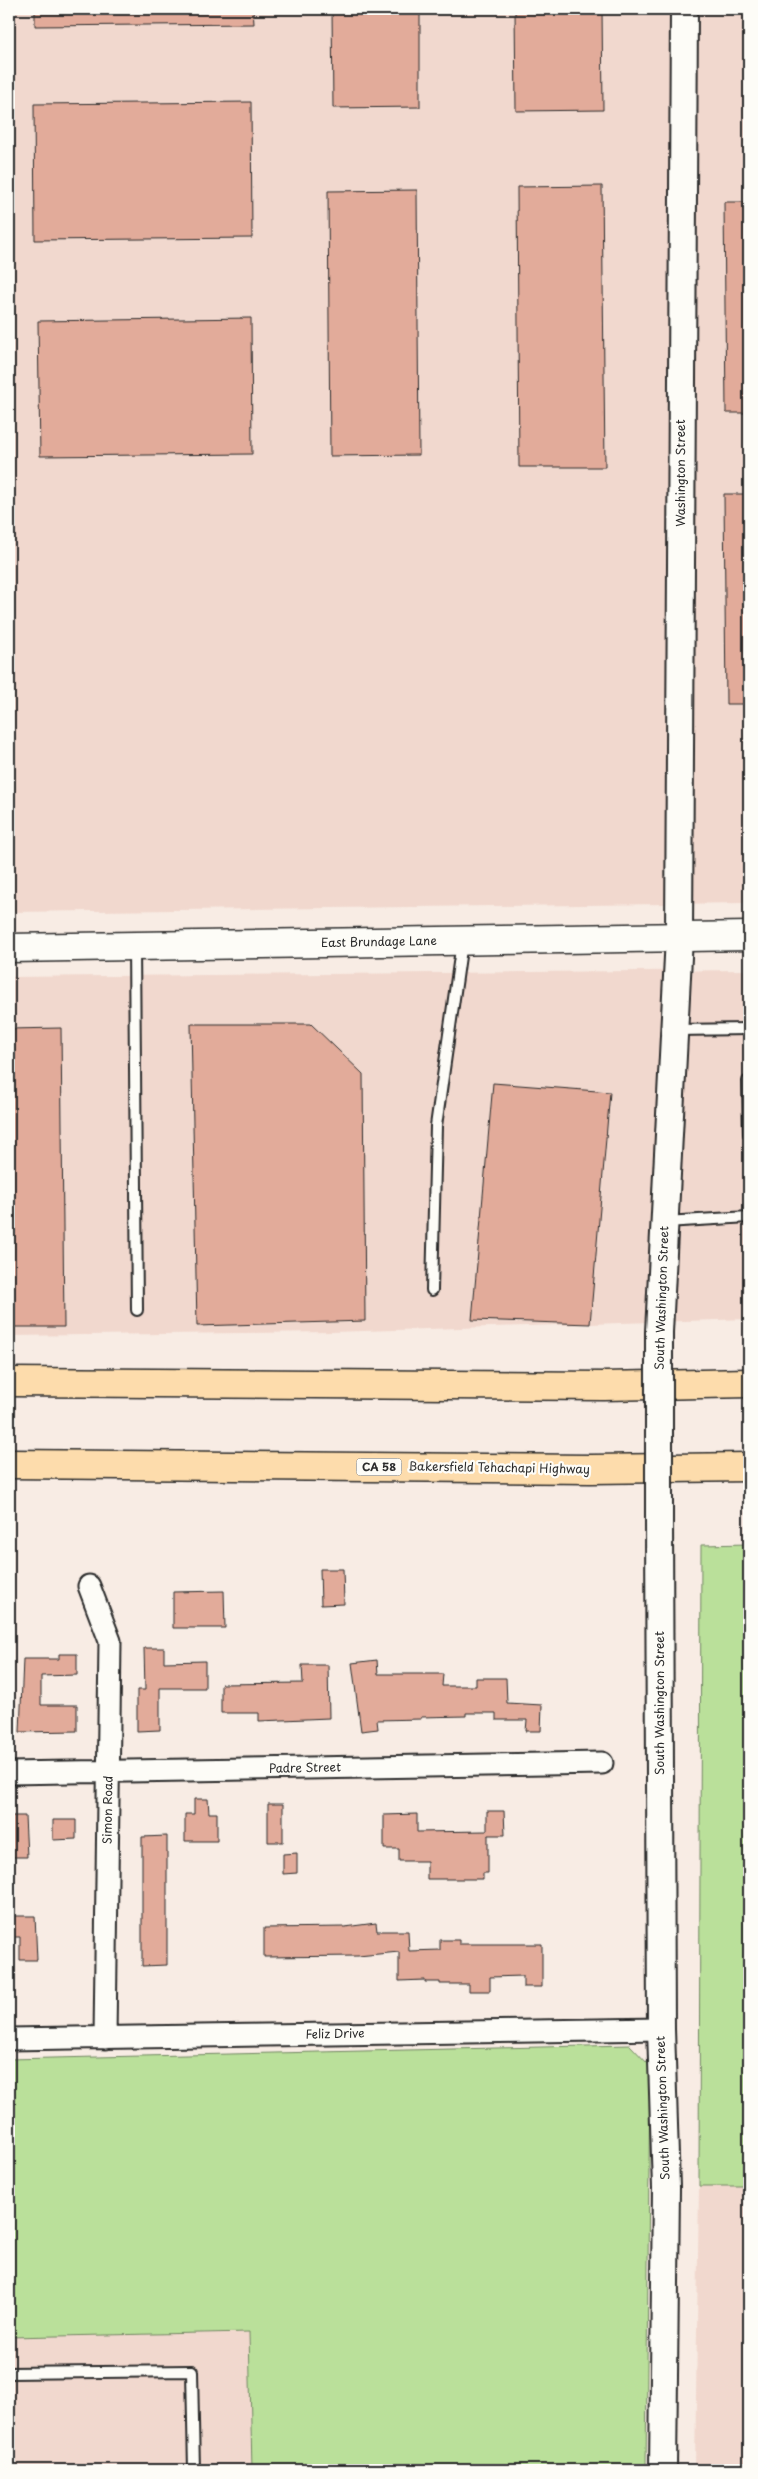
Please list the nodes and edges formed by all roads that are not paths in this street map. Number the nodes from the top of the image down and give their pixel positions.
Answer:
1 (684, 9) edge
2 (749, 936) edge
3 (679, 937) junction
4 (462, 941) junction
5 (134, 946) junction
6 (9, 948) edge
7 (749, 1029) edge
8 (674, 1030) junction
9 (748, 1081) edge
10 (749, 1134) edge
11 (749, 1217) edge
12 (664, 1222) junction
13 (432, 1290) dead end
14 (138, 1310) dead end
15 (9, 1382) edge
16 (749, 1383) edge
17 (9, 1464) edge
18 (749, 1467) edge
19 (89, 1586) dead end
20 (602, 1763) dead end
21 (108, 1772) junction
22 (9, 1773) edge
23 (661, 2029) junction
24 (105, 2038) junction
25 (9, 2039) edge
26 (9, 2373) edge
27 (194, 2470) edge
28 (663, 2470) edge

1 - 3 street, Washington Street
2 - 3 main road, East Brundage Lane
3 - 4 main road, East Brundage Lane
3 - 8 street, South Washington Street
4 - 5 main road, East Brundage Lane
4 - 13 lane
5 - 6 main road, East Brundage Lane
5 - 14 lane
7 - 8 lane
8 - 12 street, South Washington Street
9 - 10 lane
11 - 12 lane
12 - 23 street, South Washington Street, bridge
15 - 16 highway
17 - 18 highway, Bakersfield Tehachapi Highway / CA 58
19 - 21 street, Simon Road
20 - 21 street, Padre Street
21 - 22 street, Padre Street
21 - 24 street, Simon Road
23 - 24 street, Feliz Drive
23 - 28 street, South Washington Street
24 - 25 street, Feliz Drive
26 - 27 lane

